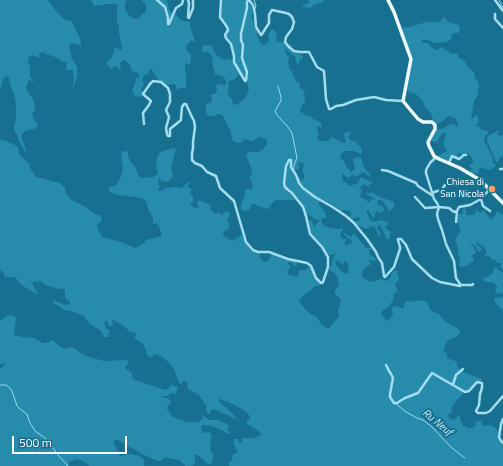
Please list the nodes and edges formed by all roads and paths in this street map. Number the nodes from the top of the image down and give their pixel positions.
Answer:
1 (157, 0) edge
2 (183, 0) edge
3 (188, 0) edge
4 (193, 0) edge
5 (221, 0) edge
6 (388, 0) edge
7 (495, 0) edge
8 (503, 11) edge
9 (495, 14) dead end
10 (503, 28) edge
11 (403, 101) junction
12 (144, 124) dead end
13 (466, 155) dead end
14 (435, 157) junction
15 (449, 163) junction
16 (382, 170) dead end
17 (445, 185) dead end
18 (489, 190) junction
19 (432, 195) junction
20 (415, 197) dead end
21 (481, 199) junction
22 (503, 203) edge
23 (439, 207) junction
24 (490, 210) dead end
25 (457, 211) junction
26 (456, 222) dead end
27 (473, 284) dead end
28 (460, 285) junction
29 (386, 365) dead end
30 (463, 369) dead end
31 (453, 384) junction
32 (503, 396) edge
33 (503, 419) edge
34 (503, 443) edge

1 - 2 street
3 - 4 street
5 - 11 street
6 - 11 main road
7 - 8 street
9 - 10 street
11 - 14 main road
12 - 28 street
13 - 15 street
14 - 15 main road
14 - 19 street
15 - 18 main road
16 - 19 street
17 - 19 street
18 - 21 street
18 - 22 main road
19 - 23 street
20 - 23 street
21 - 24 street
21 - 25 street
23 - 25 street
23 - 28 street
25 - 26 street
27 - 28 street
29 - 31 street
30 - 31 street
31 - 32 street
33 - 34 street

